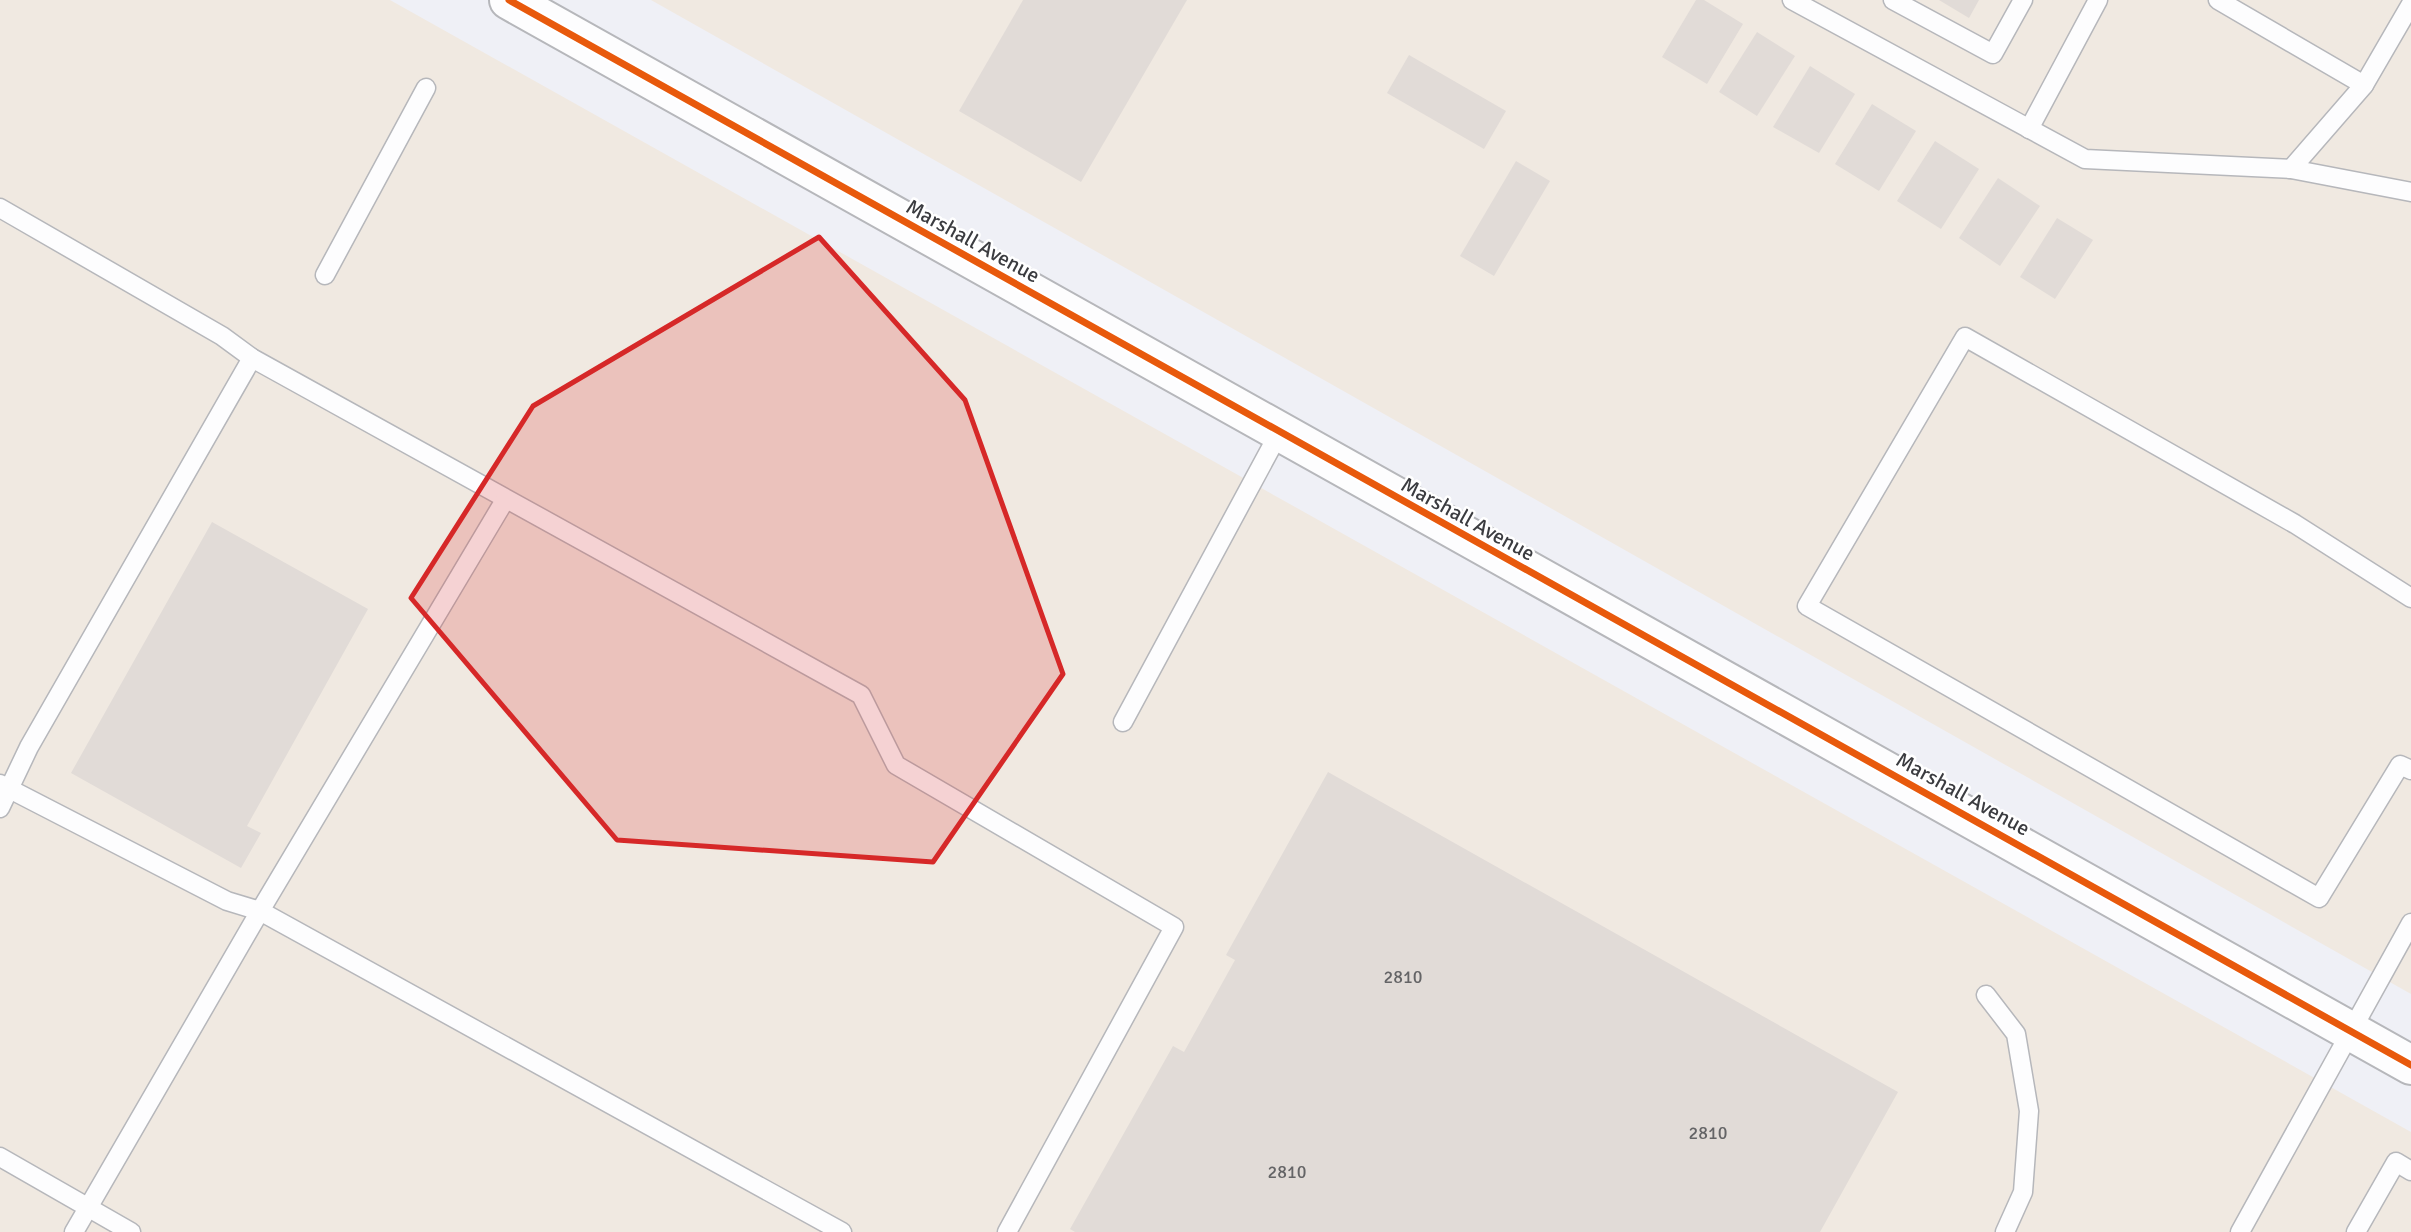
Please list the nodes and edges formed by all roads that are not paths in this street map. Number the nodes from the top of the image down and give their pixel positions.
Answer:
1 (1793, 0) edge
2 (1893, 0) edge
3 (2023, 0) edge
4 (2098, 0) edge
5 (2218, 0) edge
6 (525, 4) edge
7 (2411, 4) edge
8 (2364, 85) junction
9 (426, 88) dead end
10 (2029, 129) junction
11 (2291, 169) junction
12 (2411, 192) edge
13 (0, 208) edge
14 (324, 275) dead end
15 (252, 358) junction
16 (1279, 433) junction
17 (505, 500) junction
18 (2411, 598) edge
19 (1123, 722) dead end
20 (2411, 770) edge
21 (5, 787) edge
22 (0, 808) edge
23 (260, 911) junction
24 (2411, 923) edge
25 (1986, 995) dead end
26 (2349, 1030) junction
27 (2411, 1065) edge
28 (0, 1157) edge
29 (2411, 1171) edge
30 (88, 1208) junction
31 (75, 1232) edge
32 (131, 1232) edge
33 (842, 1232) edge
34 (1007, 1232) edge
35 (2005, 1232) edge
36 (2240, 1232) edge
37 (2356, 1232) edge

1 - 10 lane
2 - 3 lane
4 - 10 lane
5 - 8 lane
6 - 16 street, Marshall Avenue
7 - 8 lane
8 - 11 lane
9 - 14 lane
10 - 11 lane
11 - 12 lane
13 - 15 lane
15 - 17 lane
15 - 21 lane
16 - 19 lane
16 - 26 street, Marshall Avenue
17 - 23 lane
17 - 34 lane
18 - 20 lane
21 - 22 lane
21 - 23 lane
23 - 30 lane
23 - 33 lane
24 - 26 lane
25 - 35 lane
26 - 27 street, Marshall Avenue
26 - 36 lane
28 - 30 lane
29 - 37 lane
30 - 31 lane
30 - 32 lane

